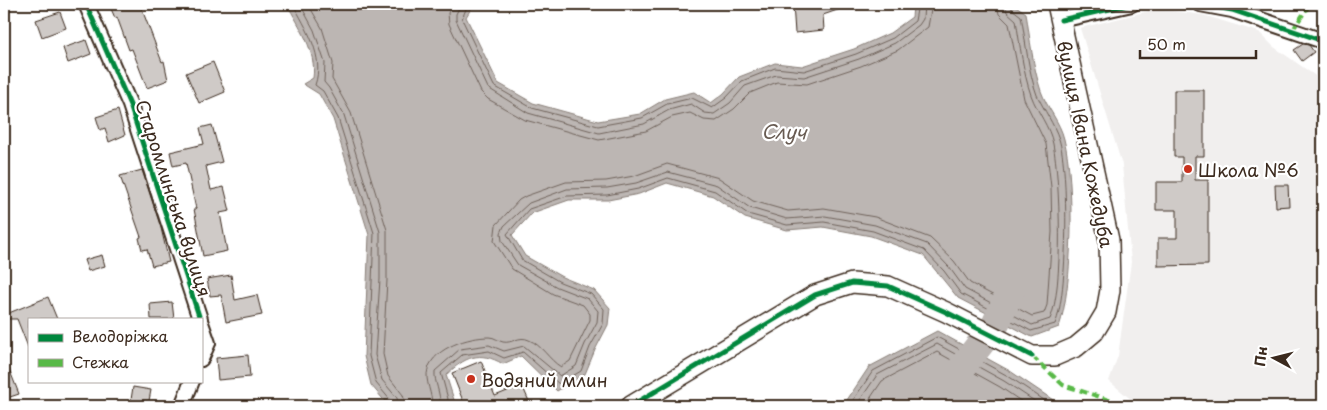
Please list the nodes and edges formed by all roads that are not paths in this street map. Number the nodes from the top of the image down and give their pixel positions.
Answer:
1 (86, 4) edge
2 (1132, 4) edge
3 (1200, 4) edge
4 (1059, 12) edge
5 (1323, 41) edge
6 (200, 318) edge
7 (202, 326) edge
8 (202, 357) edge
9 (192, 382) edge
10 (182, 406) edge
11 (631, 406) edge

1 - 6 street, Старомлинська вулиця
2 - 4 street
3 - 5 street
4 - 11 main road, вулиця Івана Кожедуба
7 - 8 street, Старомлинська вулиця
9 - 10 street

